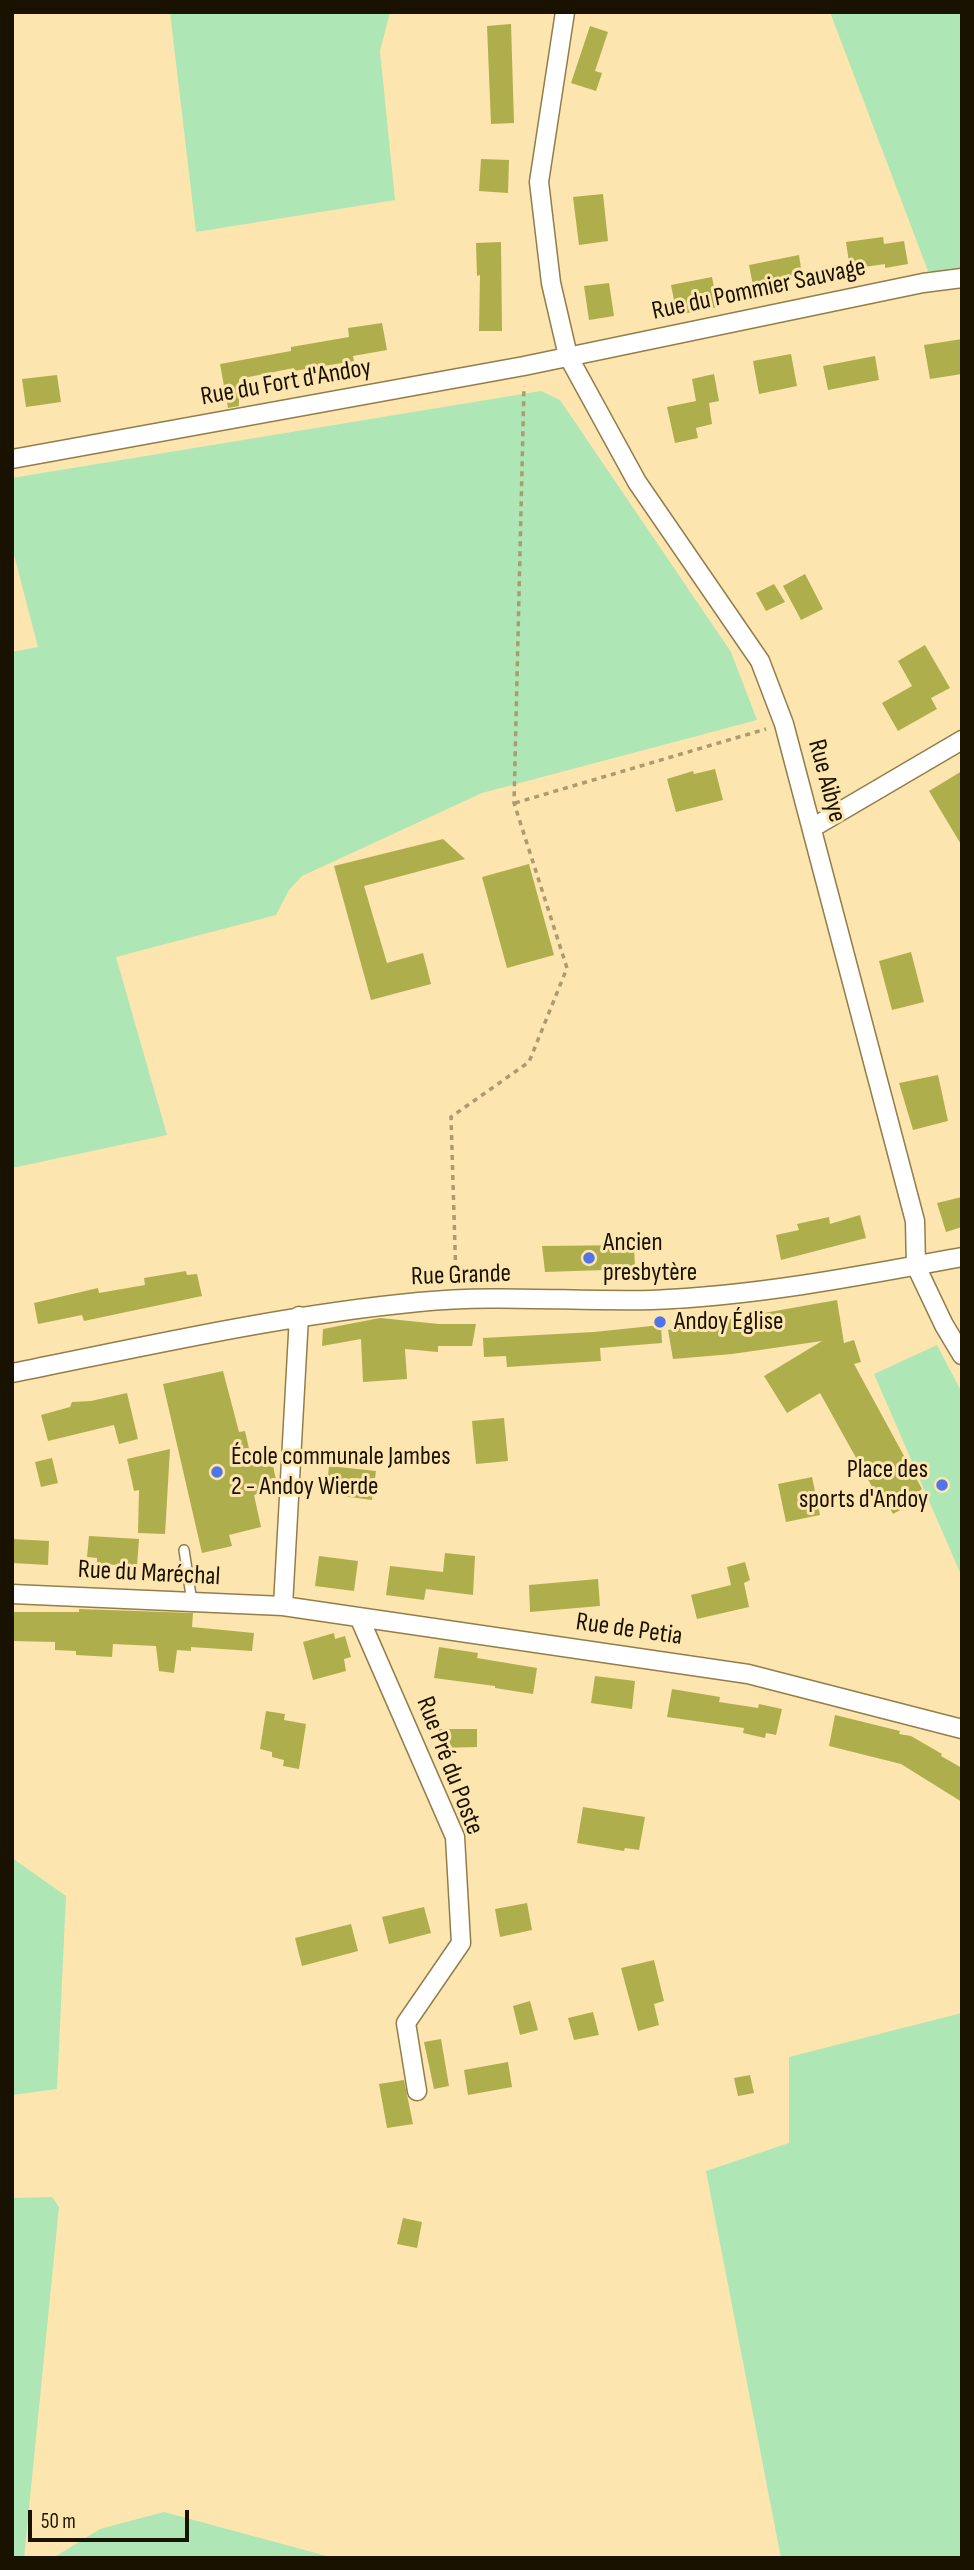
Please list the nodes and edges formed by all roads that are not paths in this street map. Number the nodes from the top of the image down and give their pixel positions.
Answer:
1 (565, 12) edge
2 (962, 278) edge
3 (568, 356) junction
4 (12, 459) edge
5 (962, 740) edge
6 (812, 828) junction
7 (962, 1256) edge
8 (916, 1266) junction
9 (299, 1317) junction
10 (962, 1355) edge
11 (12, 1373) edge
12 (184, 1550) dead end
13 (12, 1594) edge
14 (192, 1602) junction
15 (283, 1606) junction
16 (359, 1617) junction
17 (962, 1730) edge
18 (417, 2091) dead end

1 - 3 street, Rue Aibye
2 - 3 street, Rue du Pommier Sauvage
3 - 4 street, Rue du Fort d'Andoy
3 - 6 street, Rue Aibye
5 - 6 street
6 - 8 street, Rue Aibye
7 - 8 street, Rue Grande
8 - 9 street, Rue Grande
8 - 10 street
9 - 11 street, Rue Grande
9 - 15 street
12 - 14 lane
13 - 14 street, Rue du Maréchal
14 - 15 street, Rue du Maréchal
15 - 16 street, Rue de Petia
16 - 17 street, Rue de Petia
16 - 18 street, Rue Pré du Poste

